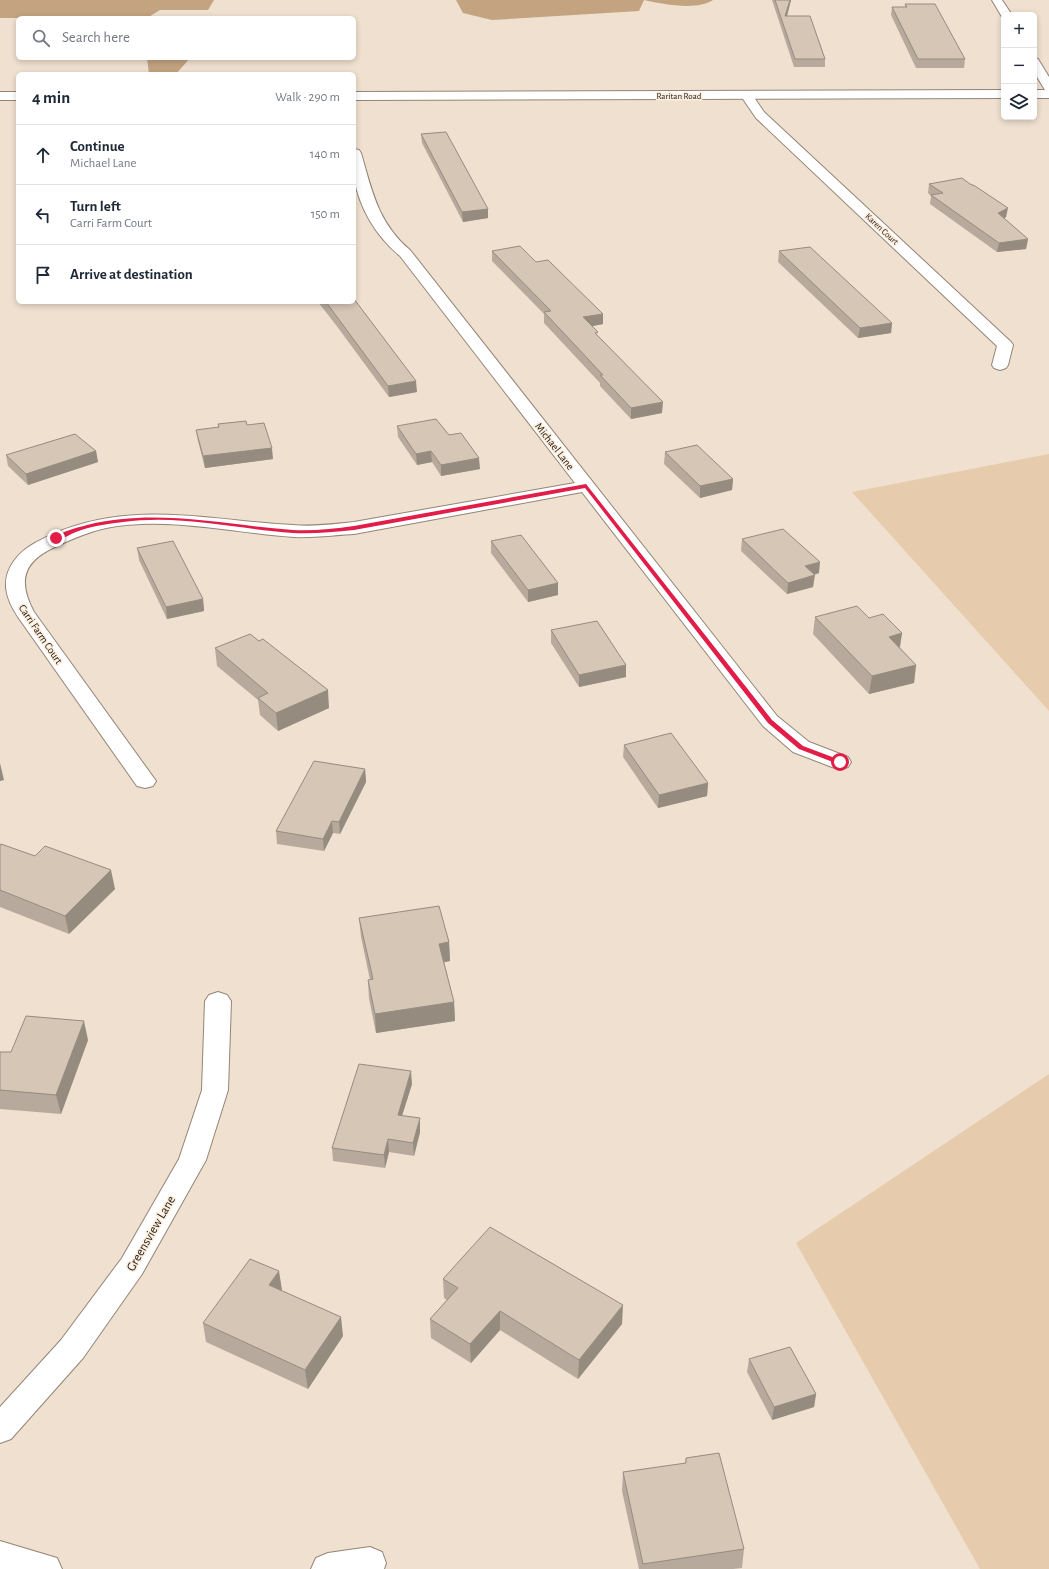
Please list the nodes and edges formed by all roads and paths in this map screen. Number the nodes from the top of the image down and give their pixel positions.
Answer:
1 (997, 0) edge
2 (1004, 12) edge
3 (1037, 67) edge
4 (1049, 87) edge
5 (1001, 94) edge
6 (1037, 94) edge
7 (1049, 94) edge
8 (0, 96) edge
9 (16, 96) edge
10 (356, 96) edge
11 (747, 96) junction
12 (356, 160) edge
13 (1000, 365) dead end
14 (586, 486) junction
15 (840, 762) dead end
16 (145, 781) dead end
17 (218, 1001) dead end
18 (0, 1429) edge
19 (0, 1556) edge
20 (370, 1563) dead end
21 (45, 1569) edge
22 (328, 1569) edge

1 - 2 street
3 - 4 street
5 - 11 street, Raritan Road
6 - 7 street
8 - 9 street
10 - 11 street, Raritan Road
11 - 13 street, Karen Court
12 - 14 street, Michael Lane
14 - 15 street, Michael Lane
14 - 16 street, Carri Farm Court
17 - 18 street, Greensview Lane
19 - 21 street
20 - 22 street

